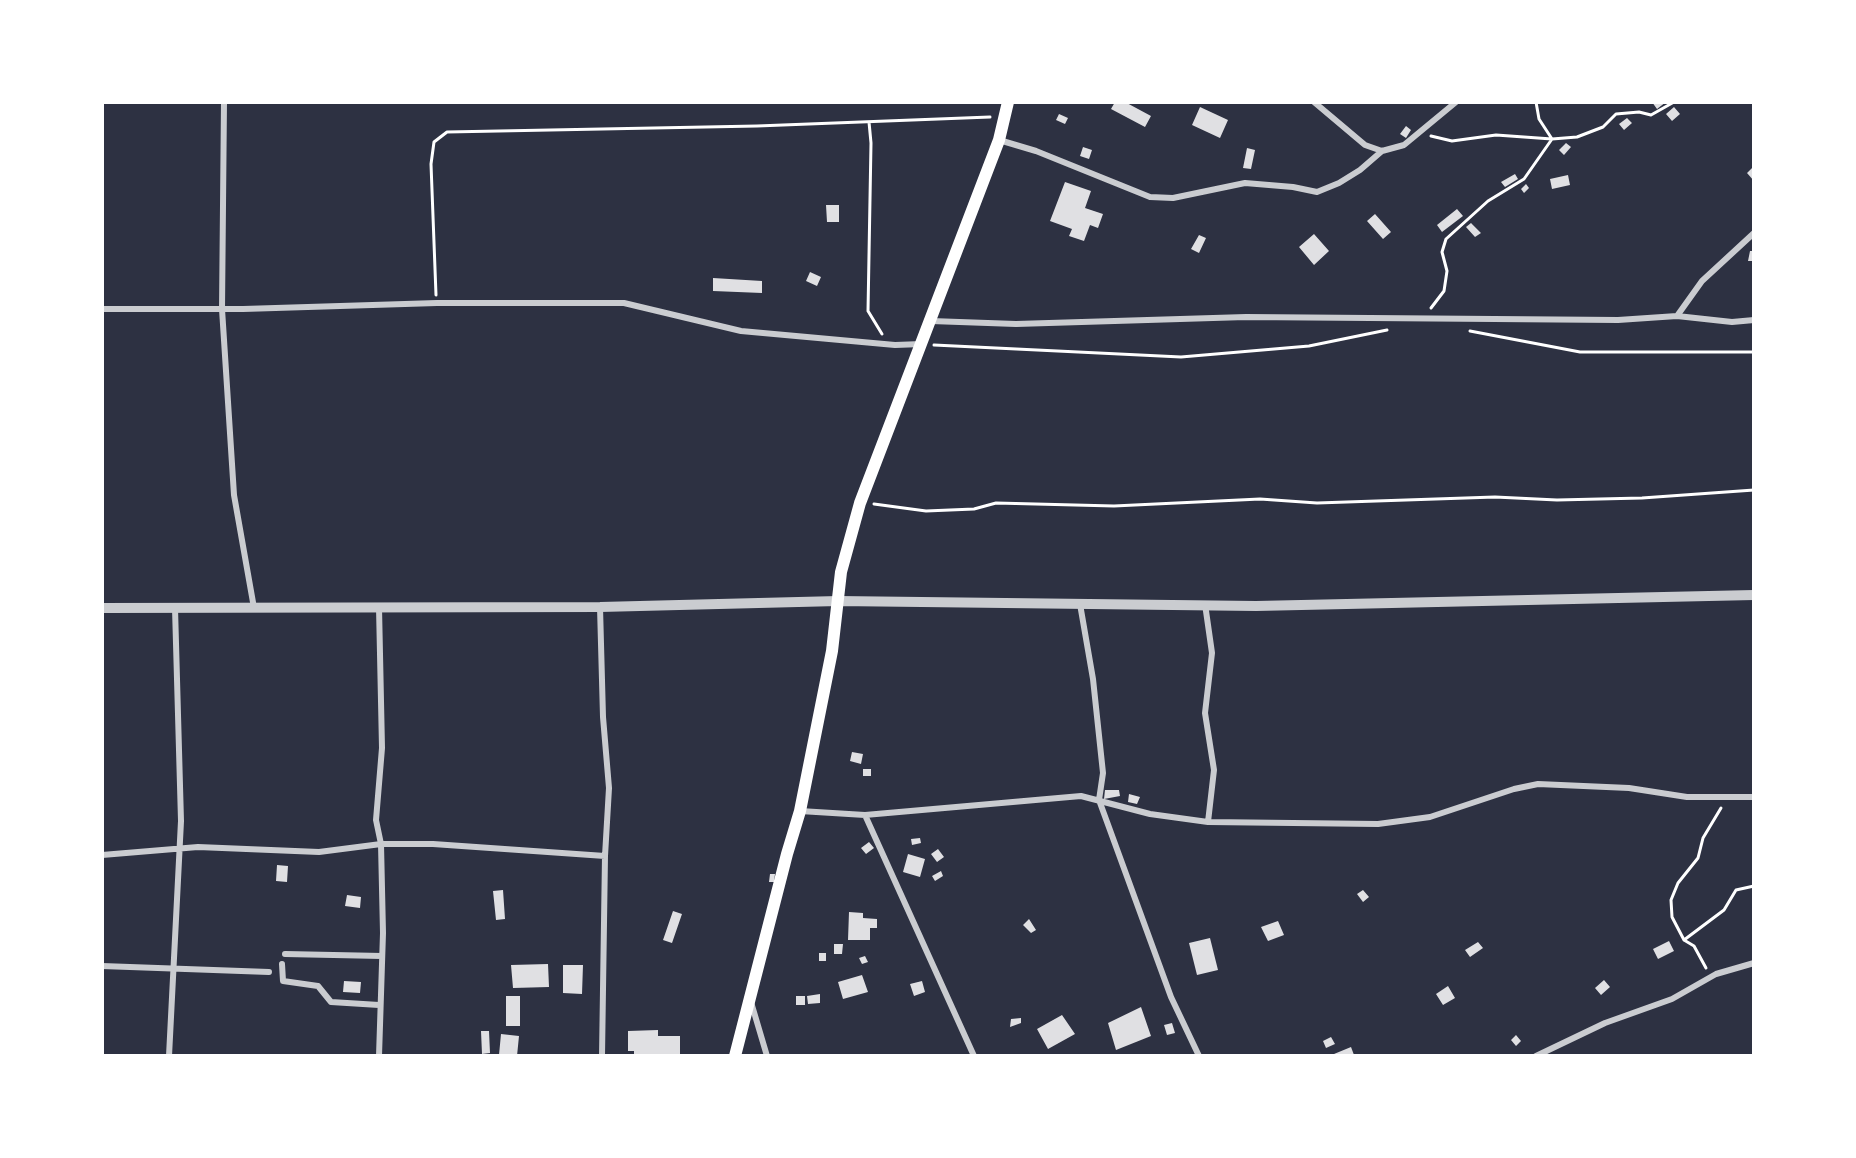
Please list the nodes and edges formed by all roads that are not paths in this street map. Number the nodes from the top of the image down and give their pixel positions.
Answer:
1 (224, 102) edge
2 (1008, 102) edge
3 (1314, 102) edge
4 (1456, 102) edge
5 (999, 140) junction
6 (1382, 151) junction
7 (1754, 233) edge
8 (102, 309) edge
9 (222, 309) junction
10 (1677, 316) junction
11 (1754, 320) edge
12 (931, 321) junction
13 (923, 344) junction
14 (1754, 595) edge
15 (838, 601) junction
16 (1080, 604) junction
17 (1205, 604) junction
18 (379, 607) junction
19 (600, 607) junction
20 (102, 608) edge
21 (175, 608) junction
22 (254, 609) junction
23 (1754, 797) edge
24 (1099, 800) junction
25 (800, 811) junction
26 (866, 815) junction
27 (1208, 822) junction
28 (381, 844) junction
29 (180, 849) junction
30 (102, 855) edge
31 (605, 856) junction
32 (285, 954) dead end
33 (382, 956) junction
34 (1754, 963) edge
35 (282, 964) dead end
36 (102, 966) edge
37 (173, 969) junction
38 (269, 972) dead end
39 (751, 1001) junction
40 (380, 1005) junction
41 (169, 1056) edge
42 (379, 1056) edge
43 (602, 1056) edge
44 (735, 1056) edge
45 (767, 1056) edge
46 (974, 1056) edge
47 (1199, 1056) edge
48 (1536, 1056) edge

1 - 9 street
2 - 5 main road
3 - 6 street
4 - 6 street
5 - 6 street
5 - 12 main road
7 - 10 street
8 - 9 street
9 - 13 street
9 - 22 street
10 - 11 street
10 - 12 street
12 - 13 main road
13 - 15 main road
14 - 17 street
15 - 16 street
15 - 19 street
15 - 25 main road
16 - 17 street
16 - 24 street
17 - 27 street
18 - 19 street
18 - 22 street
18 - 28 street
19 - 31 street
20 - 21 street
21 - 22 street
21 - 29 street
23 - 27 street
24 - 26 street
24 - 27 street
24 - 47 street
25 - 26 street
25 - 39 main road
26 - 46 street
28 - 29 street
28 - 31 street
28 - 33 street
29 - 30 street
29 - 37 street
31 - 43 street
32 - 33 street
33 - 40 street
34 - 48 street
35 - 40 street
36 - 37 street
37 - 38 street
37 - 41 street
39 - 44 main road
39 - 45 street
40 - 42 street

